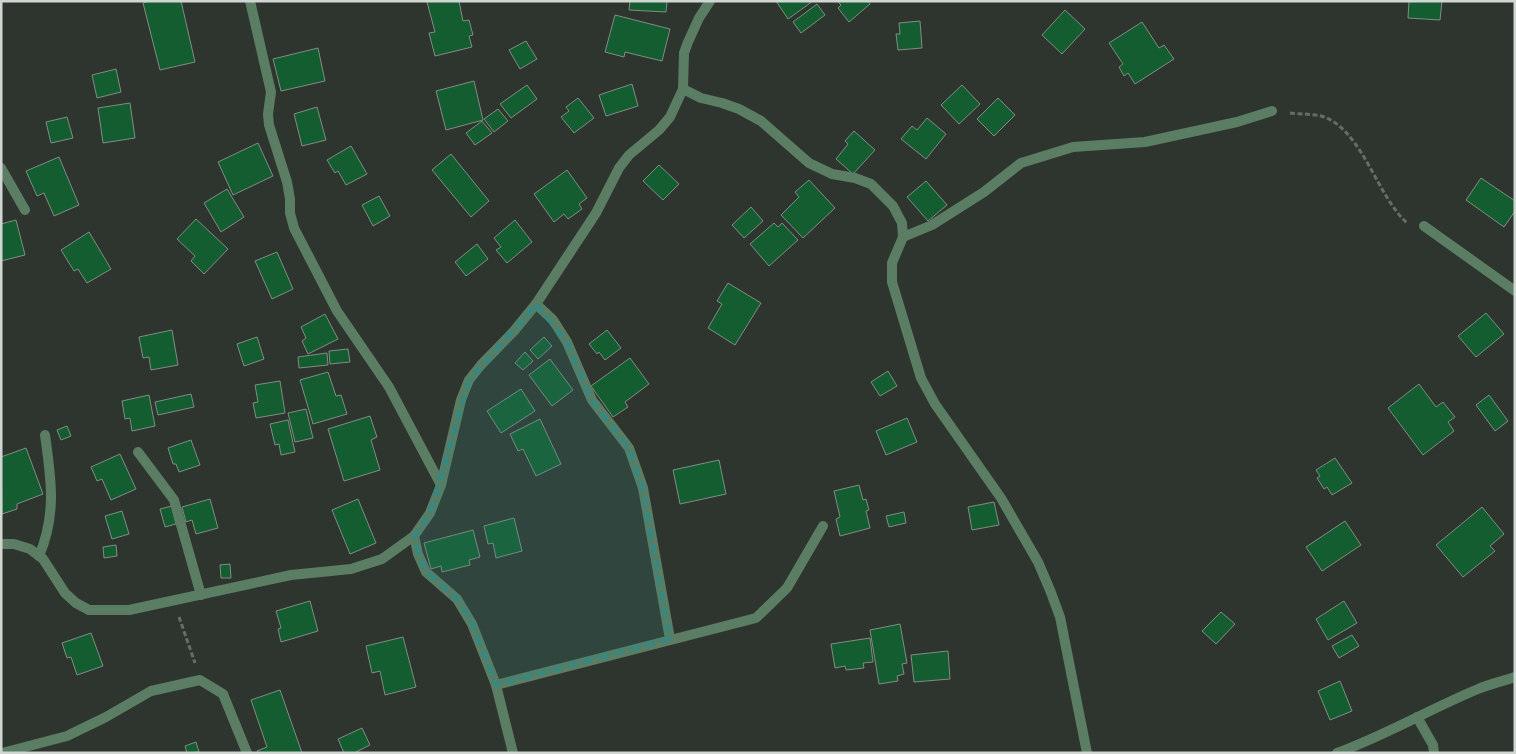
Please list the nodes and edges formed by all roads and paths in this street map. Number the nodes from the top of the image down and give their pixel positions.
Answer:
1 (250, 1) edge
2 (710, 1) edge
3 (683, 90) junction
4 (1272, 111) joint
5 (1, 168) edge
6 (25, 210) dead end
7 (1424, 226) joint
8 (903, 237) junction
9 (1515, 291) edge
10 (536, 304) junction
11 (45, 435) dead end
12 (138, 452) dead end
13 (441, 485) junction
14 (823, 526) dead end
15 (414, 536) junction
16 (1, 544) edge
17 (39, 556) junction
18 (200, 595) junction
19 (174, 602) junction
20 (670, 639) junction
21 (1515, 677) edge
22 (200, 680) junction
23 (496, 685) junction
24 (1417, 717) junction
25 (2, 753) edge
26 (247, 753) edge
27 (513, 753) edge
28 (1087, 753) edge
29 (1337, 753) edge
30 (1434, 753) edge

1 - 13 street
2 - 3 street
3 - 8 street
3 - 10 street
4 - 7 path
4 - 8 street
5 - 6 street
7 - 9 street
8 - 28 street
10 - 13 street
10 - 20 street
11 - 17 street
12 - 18 street
13 - 15 street
14 - 20 street
15 - 18 street
15 - 23 street
16 - 17 street
17 - 19 street
18 - 19 street
19 - 22 path
20 - 23 street
21 - 24 street
22 - 25 street
22 - 26 street
23 - 27 street
24 - 29 street
24 - 30 street

